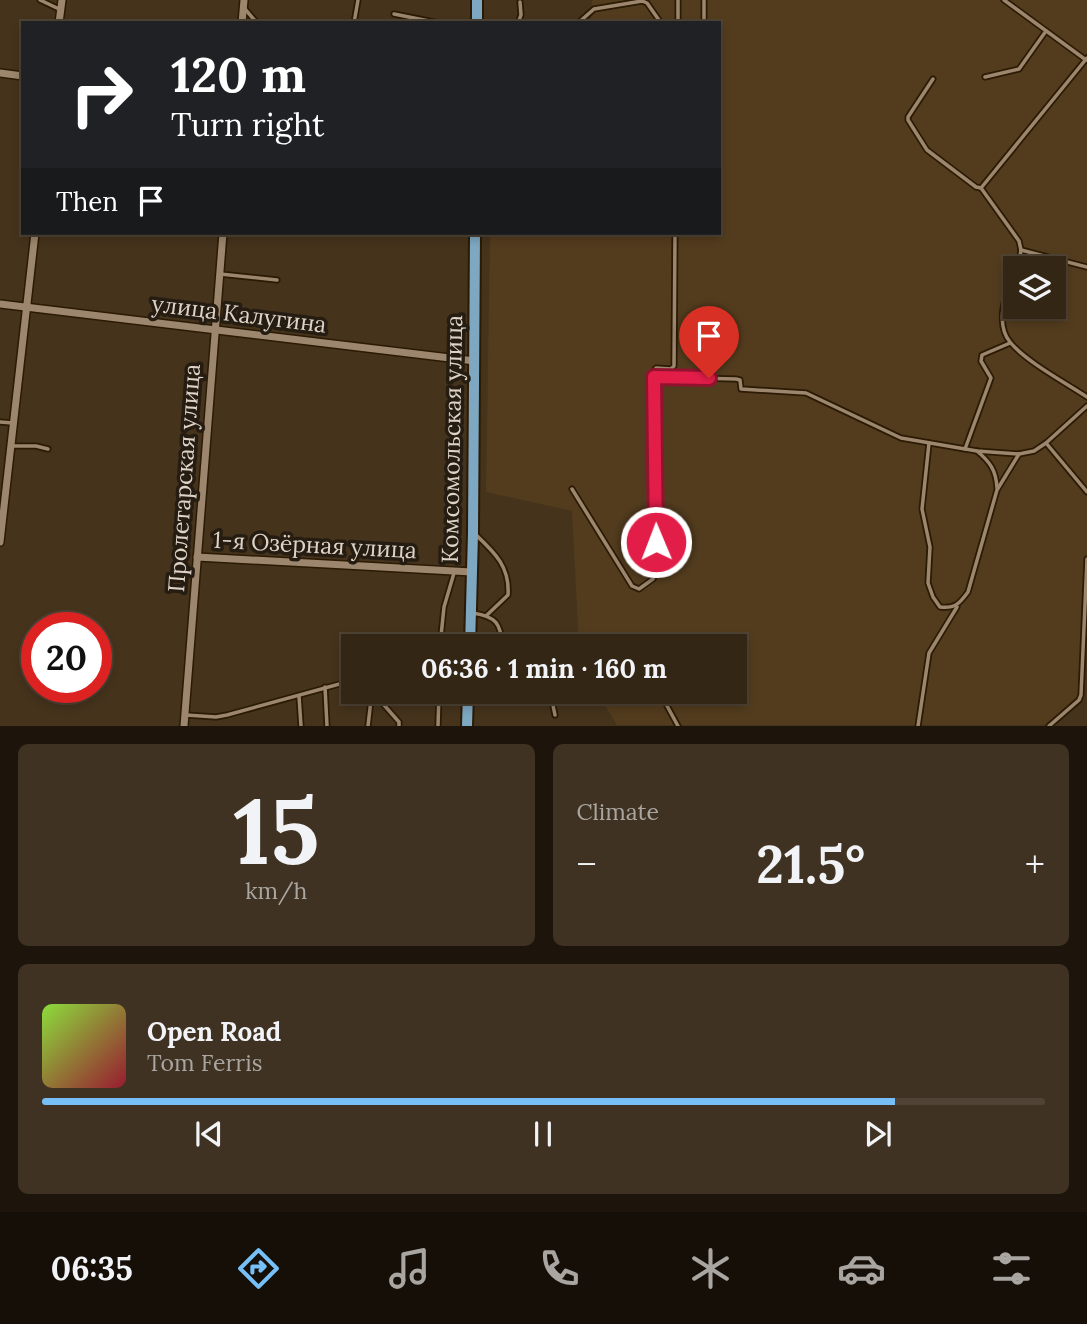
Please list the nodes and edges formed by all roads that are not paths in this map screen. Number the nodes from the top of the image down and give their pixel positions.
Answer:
1 (40, 0) edge
2 (62, 0) edge
3 (358, 0) edge
4 (477, 0) edge
5 (678, 0) edge
6 (704, 0) edge
7 (1004, 0) edge
8 (520, 2) dead end
9 (244, 3) edge
10 (61, 9) junction
11 (394, 14) dead end
12 (59, 21) edge
13 (242, 21) edge
14 (256, 21) edge
15 (354, 21) edge
16 (429, 21) edge
17 (477, 21) edge
18 (519, 21) edge
19 (580, 21) edge
20 (660, 21) edge
21 (678, 21) edge
22 (704, 21) edge
23 (1046, 31) junction
24 (1086, 59) edge
25 (0, 73) edge
26 (21, 76) edge
27 (985, 77) dead end
28 (933, 79) dead end
29 (981, 188) junction
30 (35, 235) edge
31 (223, 235) edge
32 (475, 235) edge
33 (675, 235) edge
34 (1021, 250) junction
35 (1020, 256) edge
36 (1087, 267) edge
37 (220, 274) junction
38 (277, 280) dead end
39 (0, 304) edge
40 (28, 308) junction
41 (1003, 319) edge
42 (215, 331) junction
43 (1010, 343) junction
44 (475, 361) junction
45 (654, 377) junction
46 (1087, 397) edge
47 (1087, 406) edge
48 (0, 422) edge
49 (13, 423) junction
50 (929, 443) junction
51 (1046, 443) junction
52 (10, 446) junction
53 (48, 449) dead end
54 (965, 449) junction
55 (976, 451) junction
56 (1019, 454) junction
57 (3, 481) edge
58 (572, 489) dead end
59 (997, 490) junction
60 (1087, 492) edge
61 (473, 533) junction
62 (0, 542) edge
63 (197, 558) junction
64 (1087, 559) edge
65 (455, 572) junction
66 (472, 572) junction
67 (958, 605) junction
68 (471, 612) junction
69 (487, 615) junction
70 (441, 634) edge
71 (470, 634) edge
72 (502, 634) edge
73 (341, 683) edge
74 (325, 687) junction
75 (299, 695) junction
76 (371, 704) edge
77 (439, 704) edge
78 (468, 704) edge
79 (553, 704) edge
80 (666, 704) edge
81 (384, 705) dead end
82 (186, 715) junction
83 (555, 715) dead end
84 (184, 726) edge
85 (302, 726) edge
86 (327, 726) edge
87 (368, 726) edge
88 (399, 726) edge
89 (438, 726) edge
90 (467, 726) edge
91 (678, 726) edge
92 (918, 726) edge
93 (1049, 726) edge

1 - 10 lane
2 - 10 street
3 - 15 lane
4 - 17 main road
5 - 21 lane
6 - 22 lane
7 - 23 lane
8 - 18 lane
9 - 13 street
9 - 14 lane
10 - 12 street
11 - 16 lane
19 - 20 lane
23 - 24 lane
23 - 27 lane
24 - 29 lane
25 - 26 street
28 - 29 lane
29 - 34 lane
30 - 40 street
31 - 37 street, Пролетарская улица
32 - 44 main road, Комсомольская улица
33 - 45 lane
34 - 35 lane
34 - 36 lane
37 - 38 lane
37 - 42 street, Пролетарская улица
39 - 40 street, улица Калугина
40 - 42 street, улица Калугина
40 - 49 street
41 - 43 lane
42 - 44 street, улица Калугина
42 - 63 street, Пролетарская улица
43 - 46 lane
43 - 54 lane
44 - 61 main road, Комсомольская улица
45 - 50 lane
45 - 58 lane
47 - 51 lane
48 - 49 lane
49 - 52 street
50 - 54 lane
50 - 67 lane
51 - 56 lane
51 - 60 lane
52 - 53 lane
52 - 57 street
54 - 55 lane
55 - 56 lane
55 - 59 lane
56 - 59 lane
57 - 62 street
59 - 67 lane
61 - 66 main road, Комсомольская улица
61 - 69 lane
63 - 65 street, 1-я Озёрная улица
63 - 82 street, Пролетарская улица
64 - 93 lane
65 - 66 street, 1-я Озёрная улица
65 - 70 lane
66 - 68 main road, Комсомольская улица
67 - 92 lane
68 - 69 lane
68 - 71 main road, Комсомольская улица
69 - 72 lane
73 - 74 lane
74 - 75 lane
74 - 86 lane
75 - 82 lane
75 - 85 lane
76 - 87 lane
77 - 89 lane
78 - 90 main road
79 - 83 lane
80 - 91 lane
81 - 88 lane
82 - 84 street, Пролетарская улица

